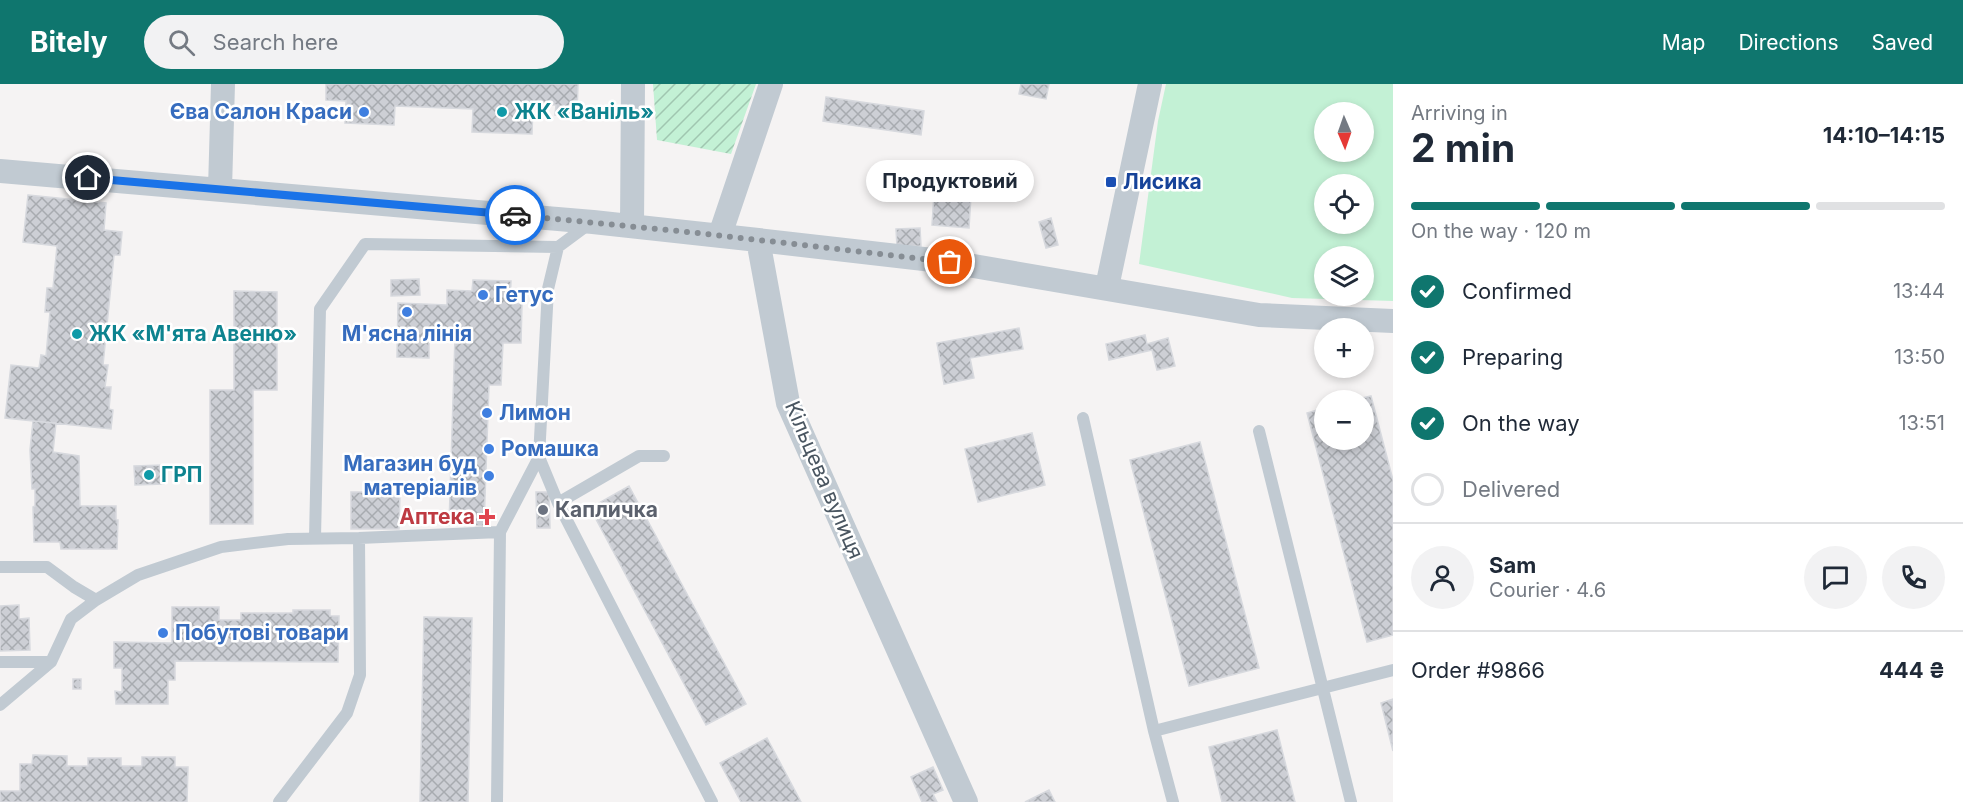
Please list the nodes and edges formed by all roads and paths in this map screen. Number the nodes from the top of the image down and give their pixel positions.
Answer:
1 (223, 84) edge
2 (633, 84) edge
3 (771, 84) edge
4 (1150, 84) edge
5 (0, 171) edge
6 (220, 189) junction
7 (592, 222) junction
8 (632, 226) junction
9 (720, 235) junction
10 (758, 240) junction
11 (558, 247) junction
12 (1107, 287) junction
13 (1393, 321) edge
14 (1083, 418) dead end
15 (1259, 431) dead end
16 (664, 456) dead end
17 (539, 457) junction
18 (558, 503) junction
19 (500, 532) junction
20 (315, 538) junction
21 (359, 538) junction
22 (0, 567) edge
23 (96, 600) junction
24 (0, 662) edge
25 (51, 662) junction
26 (1393, 670) edge
27 (1323, 688) junction
28 (0, 705) edge
29 (1154, 730) junction
30 (279, 802) edge
31 (496, 802) edge
32 (712, 802) edge
33 (966, 802) edge
34 (1173, 802) edge
35 (1351, 802) edge

1 - 6 street
2 - 8 street
3 - 9 street
4 - 12 street
5 - 6 street
6 - 7 street
7 - 8 street
7 - 11 lane
8 - 9 street
9 - 10 street
10 - 12 street
10 - 33 street, Кільцева вулиця
11 - 17 lane
11 - 20 lane
12 - 13 street
14 - 29 lane
15 - 27 lane
16 - 18 lane
17 - 18 lane
17 - 19 lane
18 - 32 lane
19 - 21 lane
19 - 31 lane
20 - 21 lane
20 - 23 lane
21 - 30 lane
22 - 23 lane
23 - 25 lane
24 - 25 lane
25 - 28 lane
26 - 27 lane
27 - 29 lane
27 - 35 lane
29 - 34 lane

